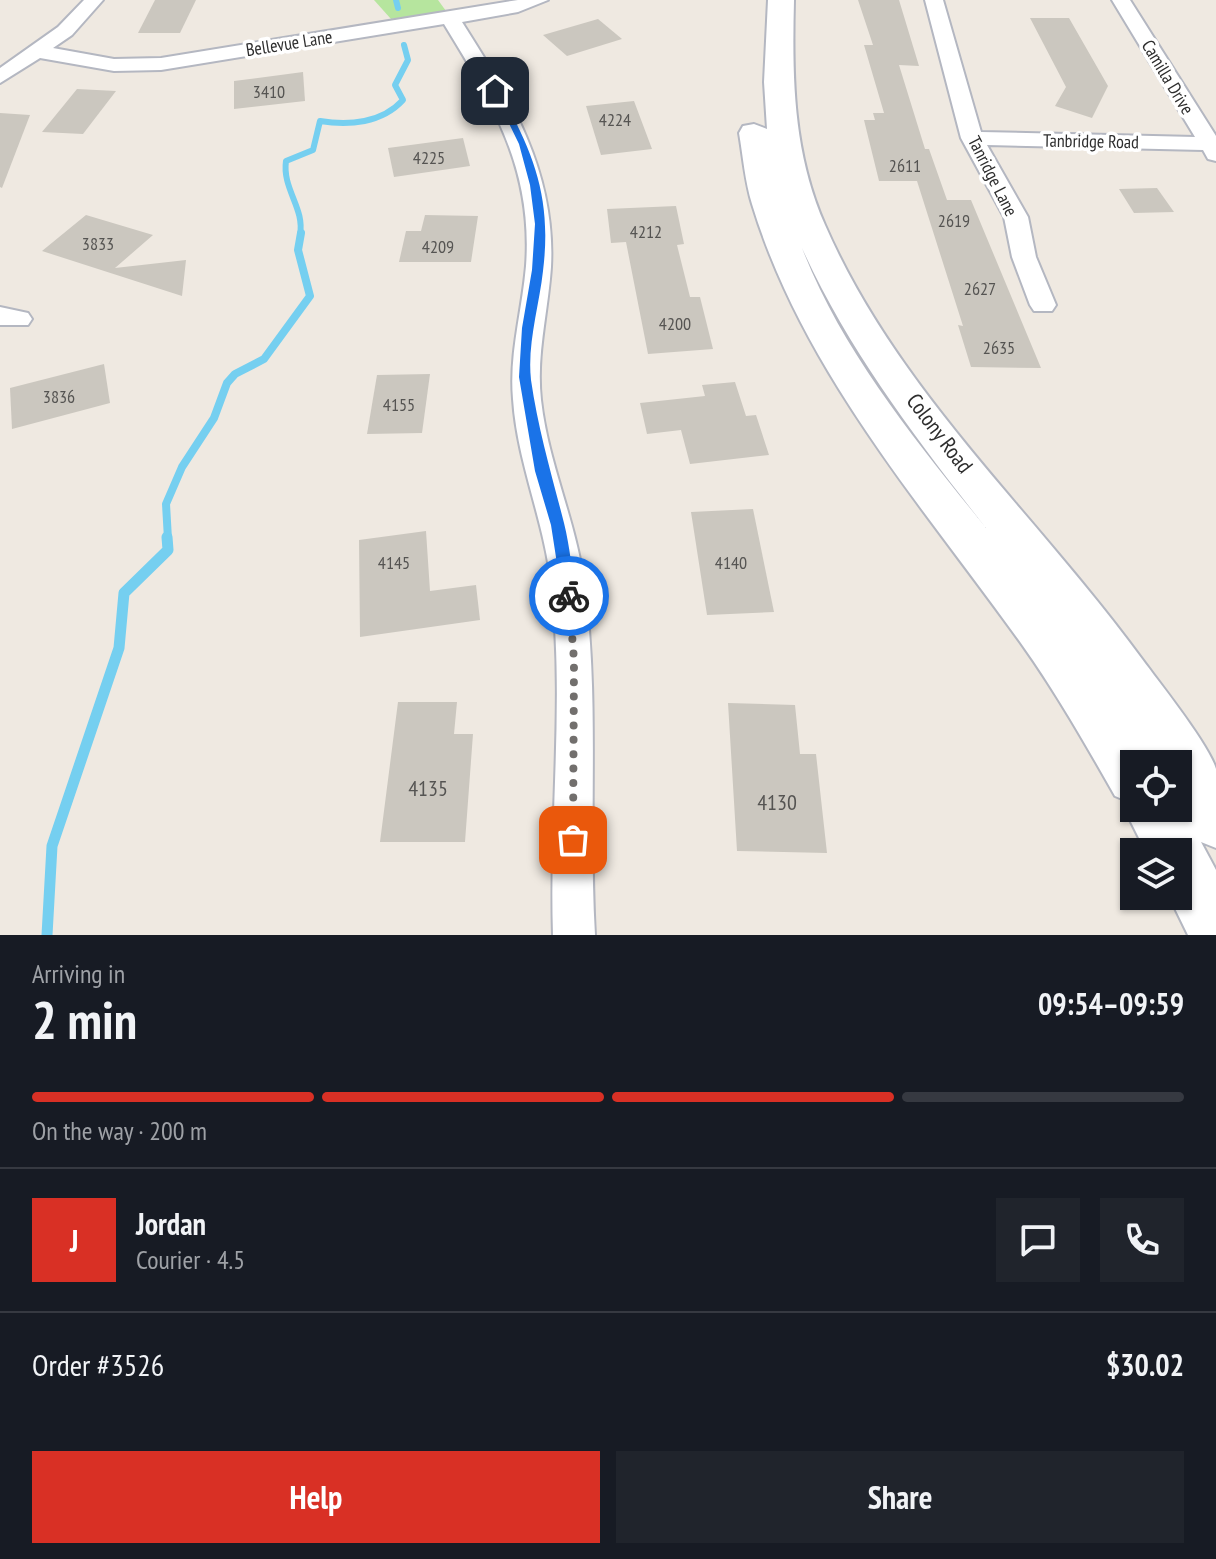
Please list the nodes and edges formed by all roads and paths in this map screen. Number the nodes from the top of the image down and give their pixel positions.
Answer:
1 (94, 0) edge
2 (539, 0) edge
3 (759, 0) edge
4 (781, 0) edge
5 (934, 0) edge
6 (1121, 0) edge
7 (450, 18) junction
8 (39, 52) junction
9 (0, 77) edge
10 (972, 138) junction
11 (1213, 149) edge
12 (1043, 305) dead end
13 (1120, 756) edge
14 (1216, 821) edge
15 (1192, 883) edge
16 (1216, 930) edge
17 (574, 935) edge

1 - 8 street
2 - 7 street, Bellevue Lane
3 - 13 main road, Colony Road
4 - 14 main road, Colony Road
5 - 10 street, Tanridge Lane
6 - 11 street, Camilla Drive
7 - 8 street, Bellevue Lane
7 - 17 street
8 - 9 street
10 - 11 street, Tanbridge Road
10 - 12 street, Tanridge Lane
15 - 16 main road

